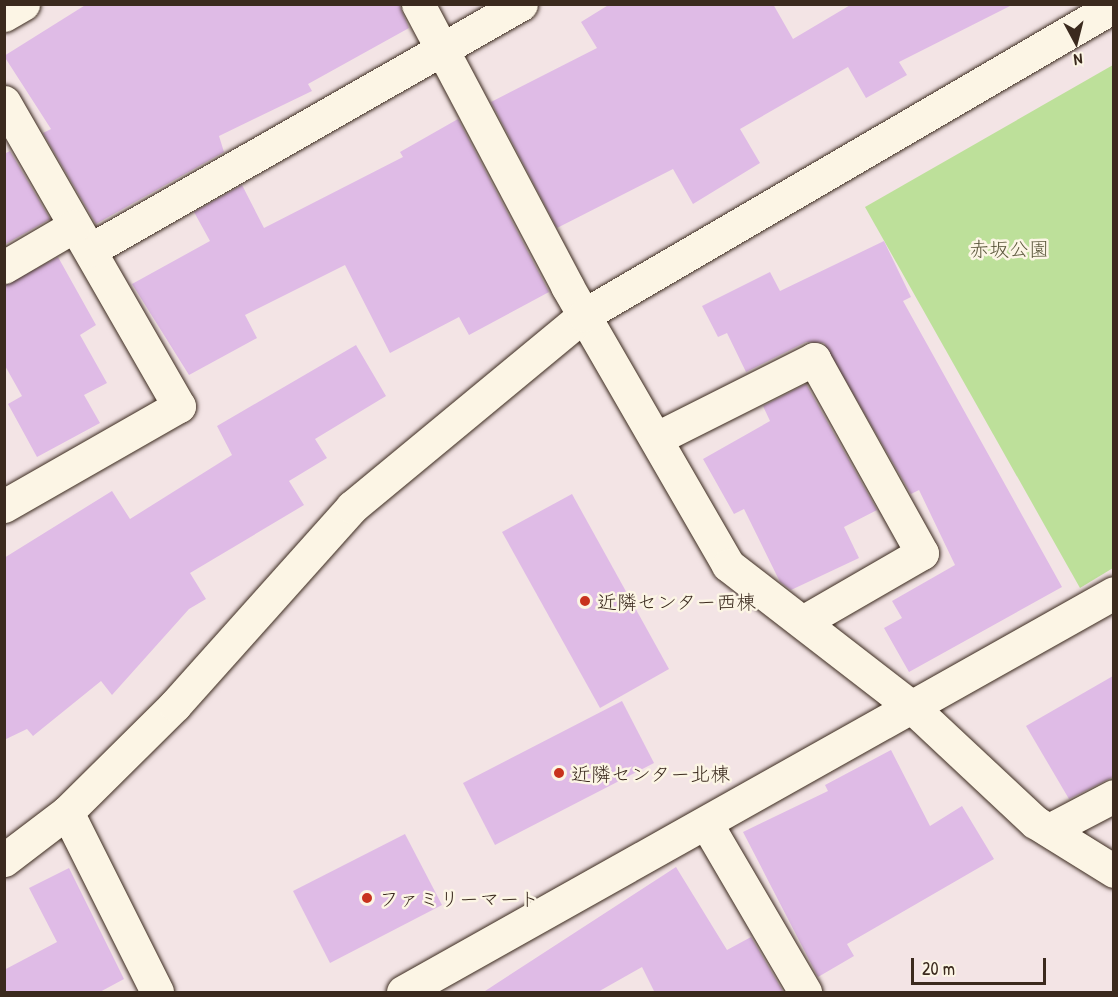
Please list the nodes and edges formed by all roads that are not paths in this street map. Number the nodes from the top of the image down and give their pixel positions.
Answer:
1 (23, 4) edge
2 (418, 4) edge
3 (521, 4) edge
4 (4, 15) edge
5 (1110, 16) edge
6 (443, 48) junction
7 (4, 102) edge
8 (82, 238) junction
9 (4, 267) edge
10 (584, 315) junction
11 (657, 438) junction
12 (4, 506) edge
13 (1113, 593) edge
14 (804, 621) junction
15 (914, 708) junction
16 (1113, 796) edge
17 (67, 812) junction
18 (706, 823) junction
19 (1048, 830) junction
20 (4, 860) edge
21 (1113, 871) edge
22 (157, 993) edge
23 (403, 993) edge
24 (804, 993) edge

1 - 4 street
2 - 6 street
3 - 6 street
5 - 10 street
6 - 8 street
6 - 10 street
7 - 8 street
8 - 9 street
8 - 12 street
10 - 11 street
10 - 17 street
11 - 14 street
11 - 14 street
13 - 15 street
14 - 15 street
15 - 18 street
15 - 19 street
16 - 19 street
17 - 20 street
17 - 22 street
18 - 23 street
18 - 24 street
19 - 21 street

